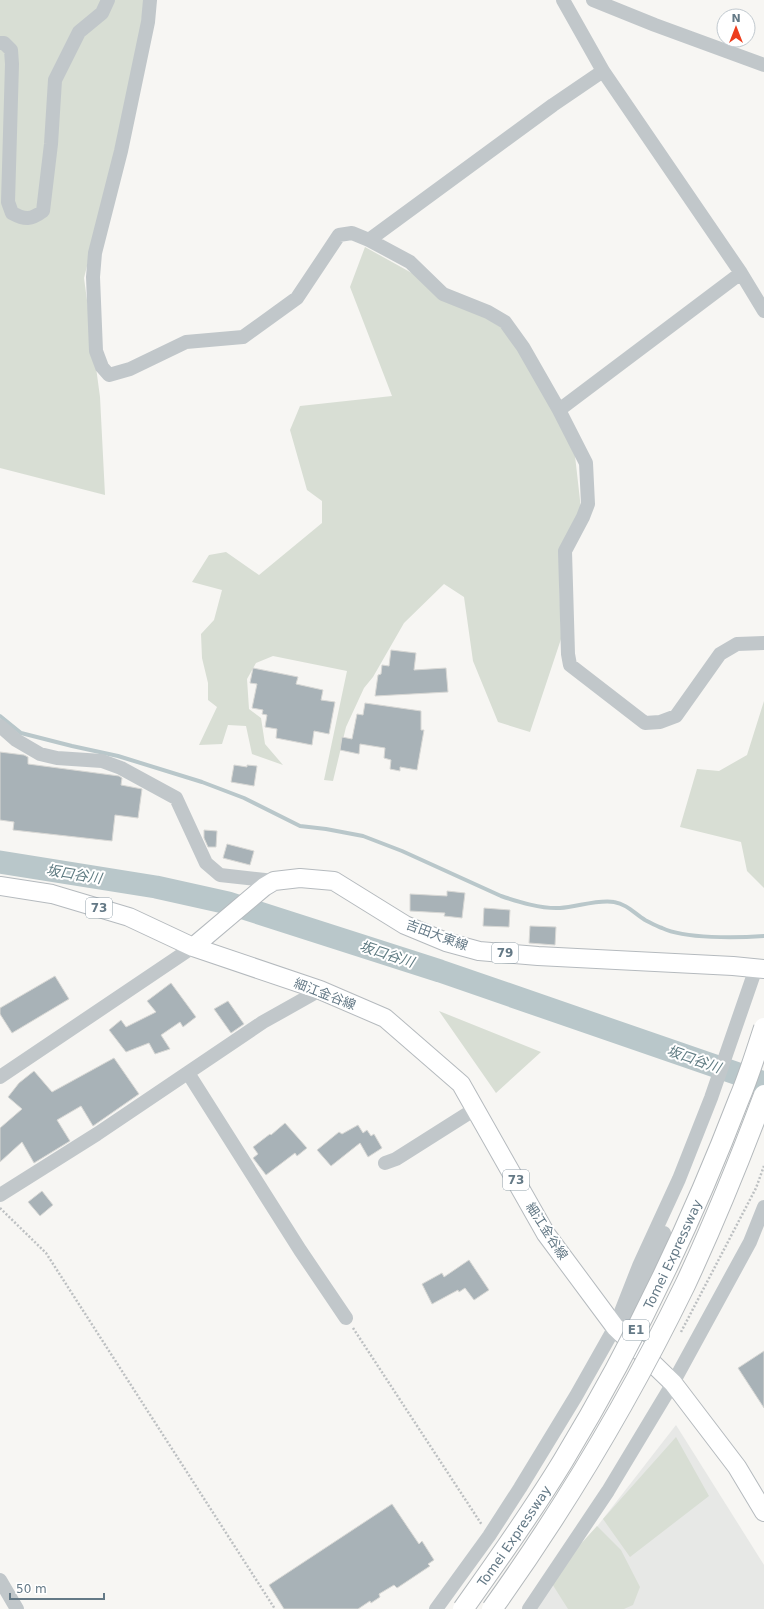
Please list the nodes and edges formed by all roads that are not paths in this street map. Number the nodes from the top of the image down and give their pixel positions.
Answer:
1 (108, 0) edge
2 (150, 0) edge
3 (563, 0) edge
4 (592, 0) edge
5 (0, 43) edge
6 (764, 65) edge
7 (603, 71) junction
8 (369, 240) junction
9 (741, 273) junction
10 (764, 311) edge
11 (559, 410) junction
12 (764, 643) edge
13 (0, 726) edge
14 (269, 884) junction
15 (0, 886) edge
16 (199, 942) junction
17 (761, 970) edge
18 (320, 990) junction
19 (764, 1028) edge
20 (188, 1073) junction
21 (0, 1077) edge
22 (764, 1095) edge
23 (716, 1097) junction
24 (475, 1109) junction
25 (385, 1163) dead end
26 (0, 1195) edge
27 (764, 1207) edge
28 (346, 1318) road end
29 (619, 1332) junction
30 (673, 1383) junction
31 (764, 1512) edge
32 (0, 1580) edge
33 (17, 1609) edge
34 (436, 1609) edge
35 (463, 1609) edge
36 (492, 1609) edge
37 (529, 1609) edge

1 - 5 street
2 - 8 street
3 - 7 street
4 - 6 street
7 - 8 street
7 - 9 street
8 - 11 street
9 - 10 street
9 - 11 street
11 - 12 street
13 - 14 street
14 - 16 main road
14 - 17 main road, 吉田大東線 / 79
15 - 16 main road, 73
16 - 18 main road, 細江金谷線 / 73
16 - 21 street
17 - 23 street
17 - 23 street
18 - 20 street
18 - 24 main road, 細江金谷線 / 73
19 - 35 highway, Tomei Expressway / E1, bridge
20 - 26 street
20 - 28 street
22 - 36 highway, Tomei Expressway / E1, bridge
23 - 29 street
24 - 25 street
24 - 29 main road, 細江金谷線 / 73
27 - 30 street
29 - 30 main road, 細江金谷線 / 73
29 - 34 street
30 - 31 main road, 細江金谷線 / 73
30 - 37 street
32 - 33 street

